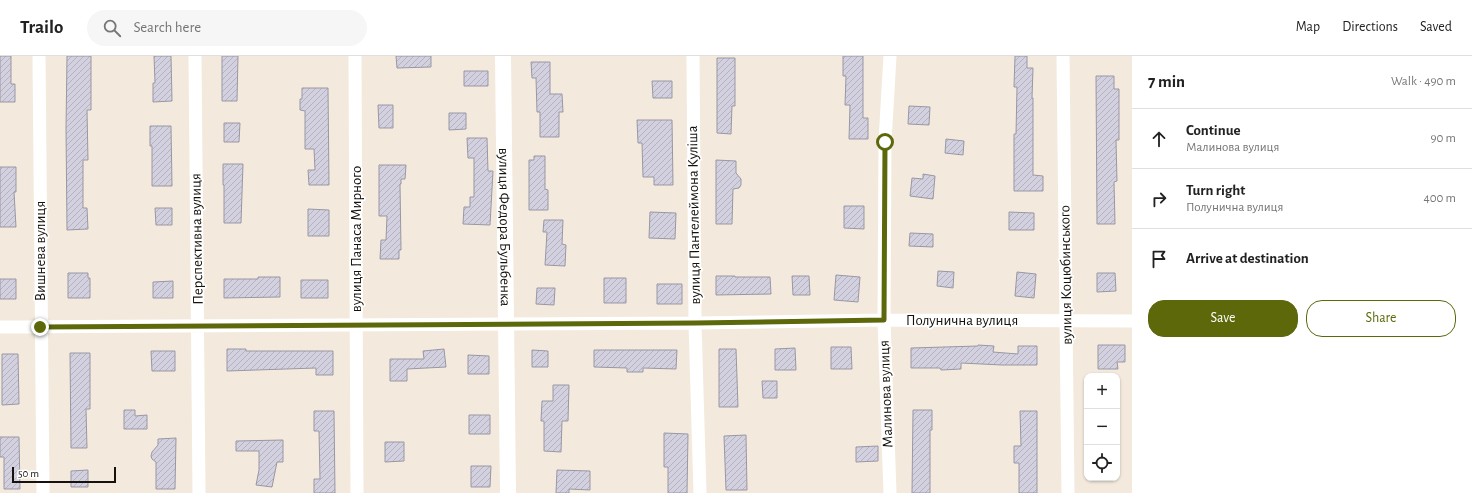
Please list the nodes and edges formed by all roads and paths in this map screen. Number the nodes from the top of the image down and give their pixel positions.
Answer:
1 (39, 56) edge
2 (195, 56) edge
3 (355, 56) edge
4 (503, 56) edge
5 (693, 56) edge
6 (890, 56) edge
7 (1063, 56) edge
8 (884, 320) junction
9 (1066, 320) junction
10 (1132, 321) edge
11 (695, 323) junction
12 (506, 324) junction
13 (198, 325) junction
14 (356, 325) junction
15 (0, 327) edge
16 (40, 327) junction
17 (42, 493) edge
18 (199, 493) edge
19 (357, 493) edge
20 (508, 493) edge
21 (700, 493) edge
22 (890, 493) edge
23 (1068, 493) edge

1 - 16 street, Вишнева вулиця
2 - 13 street, Перспективна вулиця
3 - 14 street, вулиця Панаса Мирного
4 - 12 street, вулиця Федора Бульбенка
5 - 11 street, вулиця Пантелеймона Куліша
6 - 8 street, Малинова вулиця
7 - 9 street, вулиця Коцюбинського
8 - 9 street, Полунична вулиця
8 - 11 street, Полунична вулиця
8 - 22 street, Малинова вулиця
9 - 10 street, Полунична вулиця
9 - 23 street, вулиця Коцюбинського
11 - 12 street, Полунична вулиця
11 - 21 street, вулиця Пантелеймона Куліша
12 - 14 street, Полунична вулиця
12 - 20 street, вулиця Федора Бульбенка
13 - 14 street, Полунична вулиця
13 - 16 street, Полунична вулиця
13 - 18 street, Перспективна вулиця
14 - 19 street, вулиця Панаса Мирного
15 - 16 street, Полунична вулиця
16 - 17 street, Вишнева вулиця

